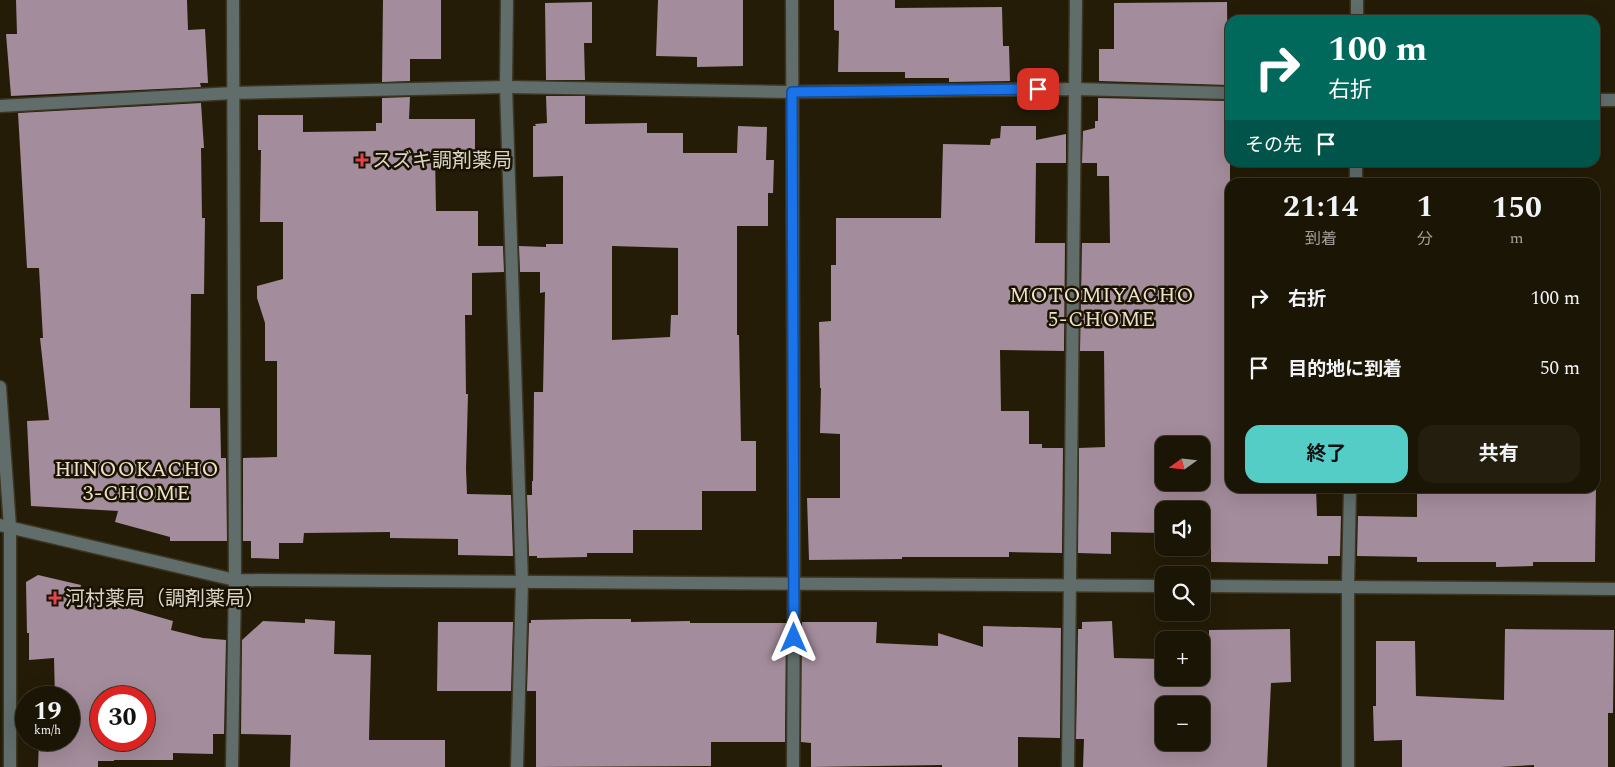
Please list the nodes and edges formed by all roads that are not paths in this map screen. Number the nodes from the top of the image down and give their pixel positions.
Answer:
1 (233, 0) edge
2 (508, 0) edge
3 (792, 0) edge
4 (1076, 0) edge
5 (1357, 0) edge
6 (1357, 15) edge
7 (506, 87) junction
8 (1076, 89) junction
9 (792, 92) junction
10 (233, 94) junction
11 (1225, 94) edge
12 (1600, 100) edge
13 (1615, 100) edge
14 (0, 106) edge
15 (0, 387) edge
16 (1350, 493) edge
17 (5, 526) edge
18 (235, 580) junction
19 (522, 582) junction
20 (794, 583) junction
21 (1070, 585) junction
22 (1155, 586) edge
23 (1210, 586) edge
24 (1348, 587) junction
25 (1615, 589) edge
26 (10, 767) edge
27 (232, 767) edge
28 (517, 767) edge
29 (793, 767) edge
30 (1068, 767) edge
31 (1348, 767) edge

1 - 10 street
2 - 7 street
3 - 9 street
4 - 8 street
5 - 6 street
7 - 9 street
7 - 10 street
7 - 19 street
8 - 9 street
8 - 11 street
8 - 21 street
9 - 20 street
10 - 14 street
10 - 18 street
12 - 13 street
15 - 17 street
16 - 24 street
17 - 18 street
17 - 26 street
18 - 19 street
18 - 27 street
19 - 20 street
19 - 28 street
20 - 21 street
20 - 29 street
21 - 22 street
21 - 30 street
23 - 24 street
24 - 25 street
24 - 31 street

